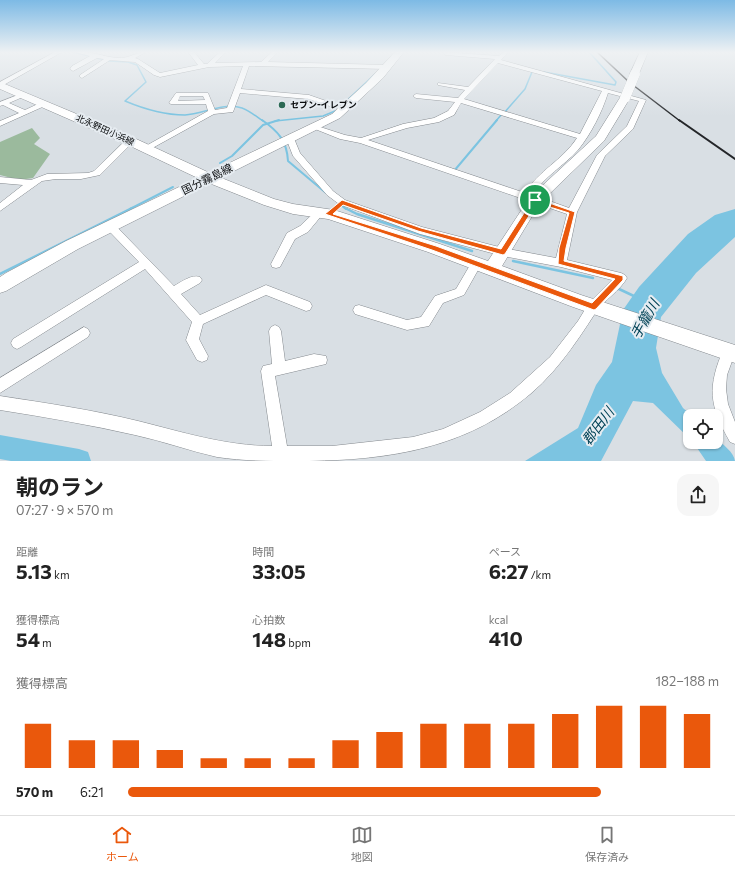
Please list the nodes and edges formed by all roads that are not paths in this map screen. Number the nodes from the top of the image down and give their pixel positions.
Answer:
1 (21, 74) edge
2 (86, 74) edge
3 (155, 74) edge
4 (167, 74) edge
5 (243, 74) edge
6 (376, 74) edge
7 (484, 74) edge
8 (547, 74) edge
9 (635, 74) edge
10 (82, 76) dead end
11 (440, 84) dead end
12 (0, 85) edge
13 (470, 89) junction
14 (606, 90) junction
15 (236, 91) junction
16 (260, 93) junction
17 (23, 94) junction
18 (416, 96) dead end
19 (460, 100) junction
20 (254, 101) dead end
21 (1, 103) edge
22 (45, 104) junction
23 (341, 108) junction
24 (25, 113) junction
25 (0, 116) edge
26 (10, 120) junction
27 (0, 124) edge
28 (314, 127) junction
29 (581, 137) junction
30 (285, 141) junction
31 (130, 142) junction
32 (362, 142) junction
33 (147, 149) junction
34 (209, 178) junction
35 (0, 180) edge
36 (32, 183) junction
37 (531, 199) junction
38 (342, 202) junction
39 (0, 208) edge
40 (572, 212) junction
41 (324, 214) junction
42 (110, 226) junction
43 (503, 252) junction
44 (561, 262) junction
45 (477, 263) junction
46 (146, 264) junction
47 (276, 264) dead end
48 (492, 268) junction
49 (196, 280) dead end
50 (0, 286) edge
51 (172, 293) junction
52 (306, 306) dead end
53 (594, 307) junction
54 (358, 310) dead end
55 (198, 322) junction
56 (275, 331) dead end
57 (84, 333) dead end
58 (17, 343) dead end
59 (729, 352) edge
60 (202, 356) dead end
61 (321, 360) dead end
62 (279, 368) junction
63 (0, 386) edge
64 (0, 403) edge
65 (735, 437) edge
66 (286, 457) edge

1 - 12 street
2 - 10 street
3 - 4 street
5 - 15 street
6 - 23 main road, 国分霧島線
7 - 13 street
8 - 14 street
9 - 37 street, bridge
11 - 13 street
12 - 17 street, 北永野田小浜線
13 - 19 street
14 - 29 street
14 - 40 street
15 - 16 street
15 - 33 street
16 - 20 street
16 - 23 street
17 - 21 street
17 - 22 street, 北永野田小浜線
18 - 19 street
19 - 29 street
19 - 32 street
21 - 24 street
22 - 24 street
22 - 31 street, 北永野田小浜線
23 - 28 main road, 国分霧島線
24 - 26 street
25 - 26 street
26 - 27 street
28 - 30 main road, 国分霧島線
28 - 32 street
29 - 37 street
30 - 34 main road, 国分霧島線
30 - 38 street
31 - 33 street, 北永野田小浜線
31 - 36 street
32 - 37 street
33 - 34 street, 北永野田小浜線
34 - 41 street, 北永野田小浜線
34 - 42 main road, 国分霧島線
35 - 36 street
36 - 39 street
37 - 40 street
37 - 43 street
38 - 41 street
38 - 43 street
40 - 44 street
41 - 45 street, 北永野田小浜線
41 - 47 street
42 - 46 street
42 - 50 main road, 国分霧島線
43 - 44 street
43 - 48 street
44 - 53 street
45 - 48 street, 北永野田小浜線
45 - 54 street
46 - 51 street
46 - 58 street
48 - 53 street, 北永野田小浜線
49 - 51 street
51 - 55 street
52 - 55 street
53 - 59 street, 北永野田小浜線
53 - 66 street
55 - 60 street
56 - 62 street
57 - 63 street
59 - 65 street
61 - 62 street
62 - 66 street
64 - 66 street

